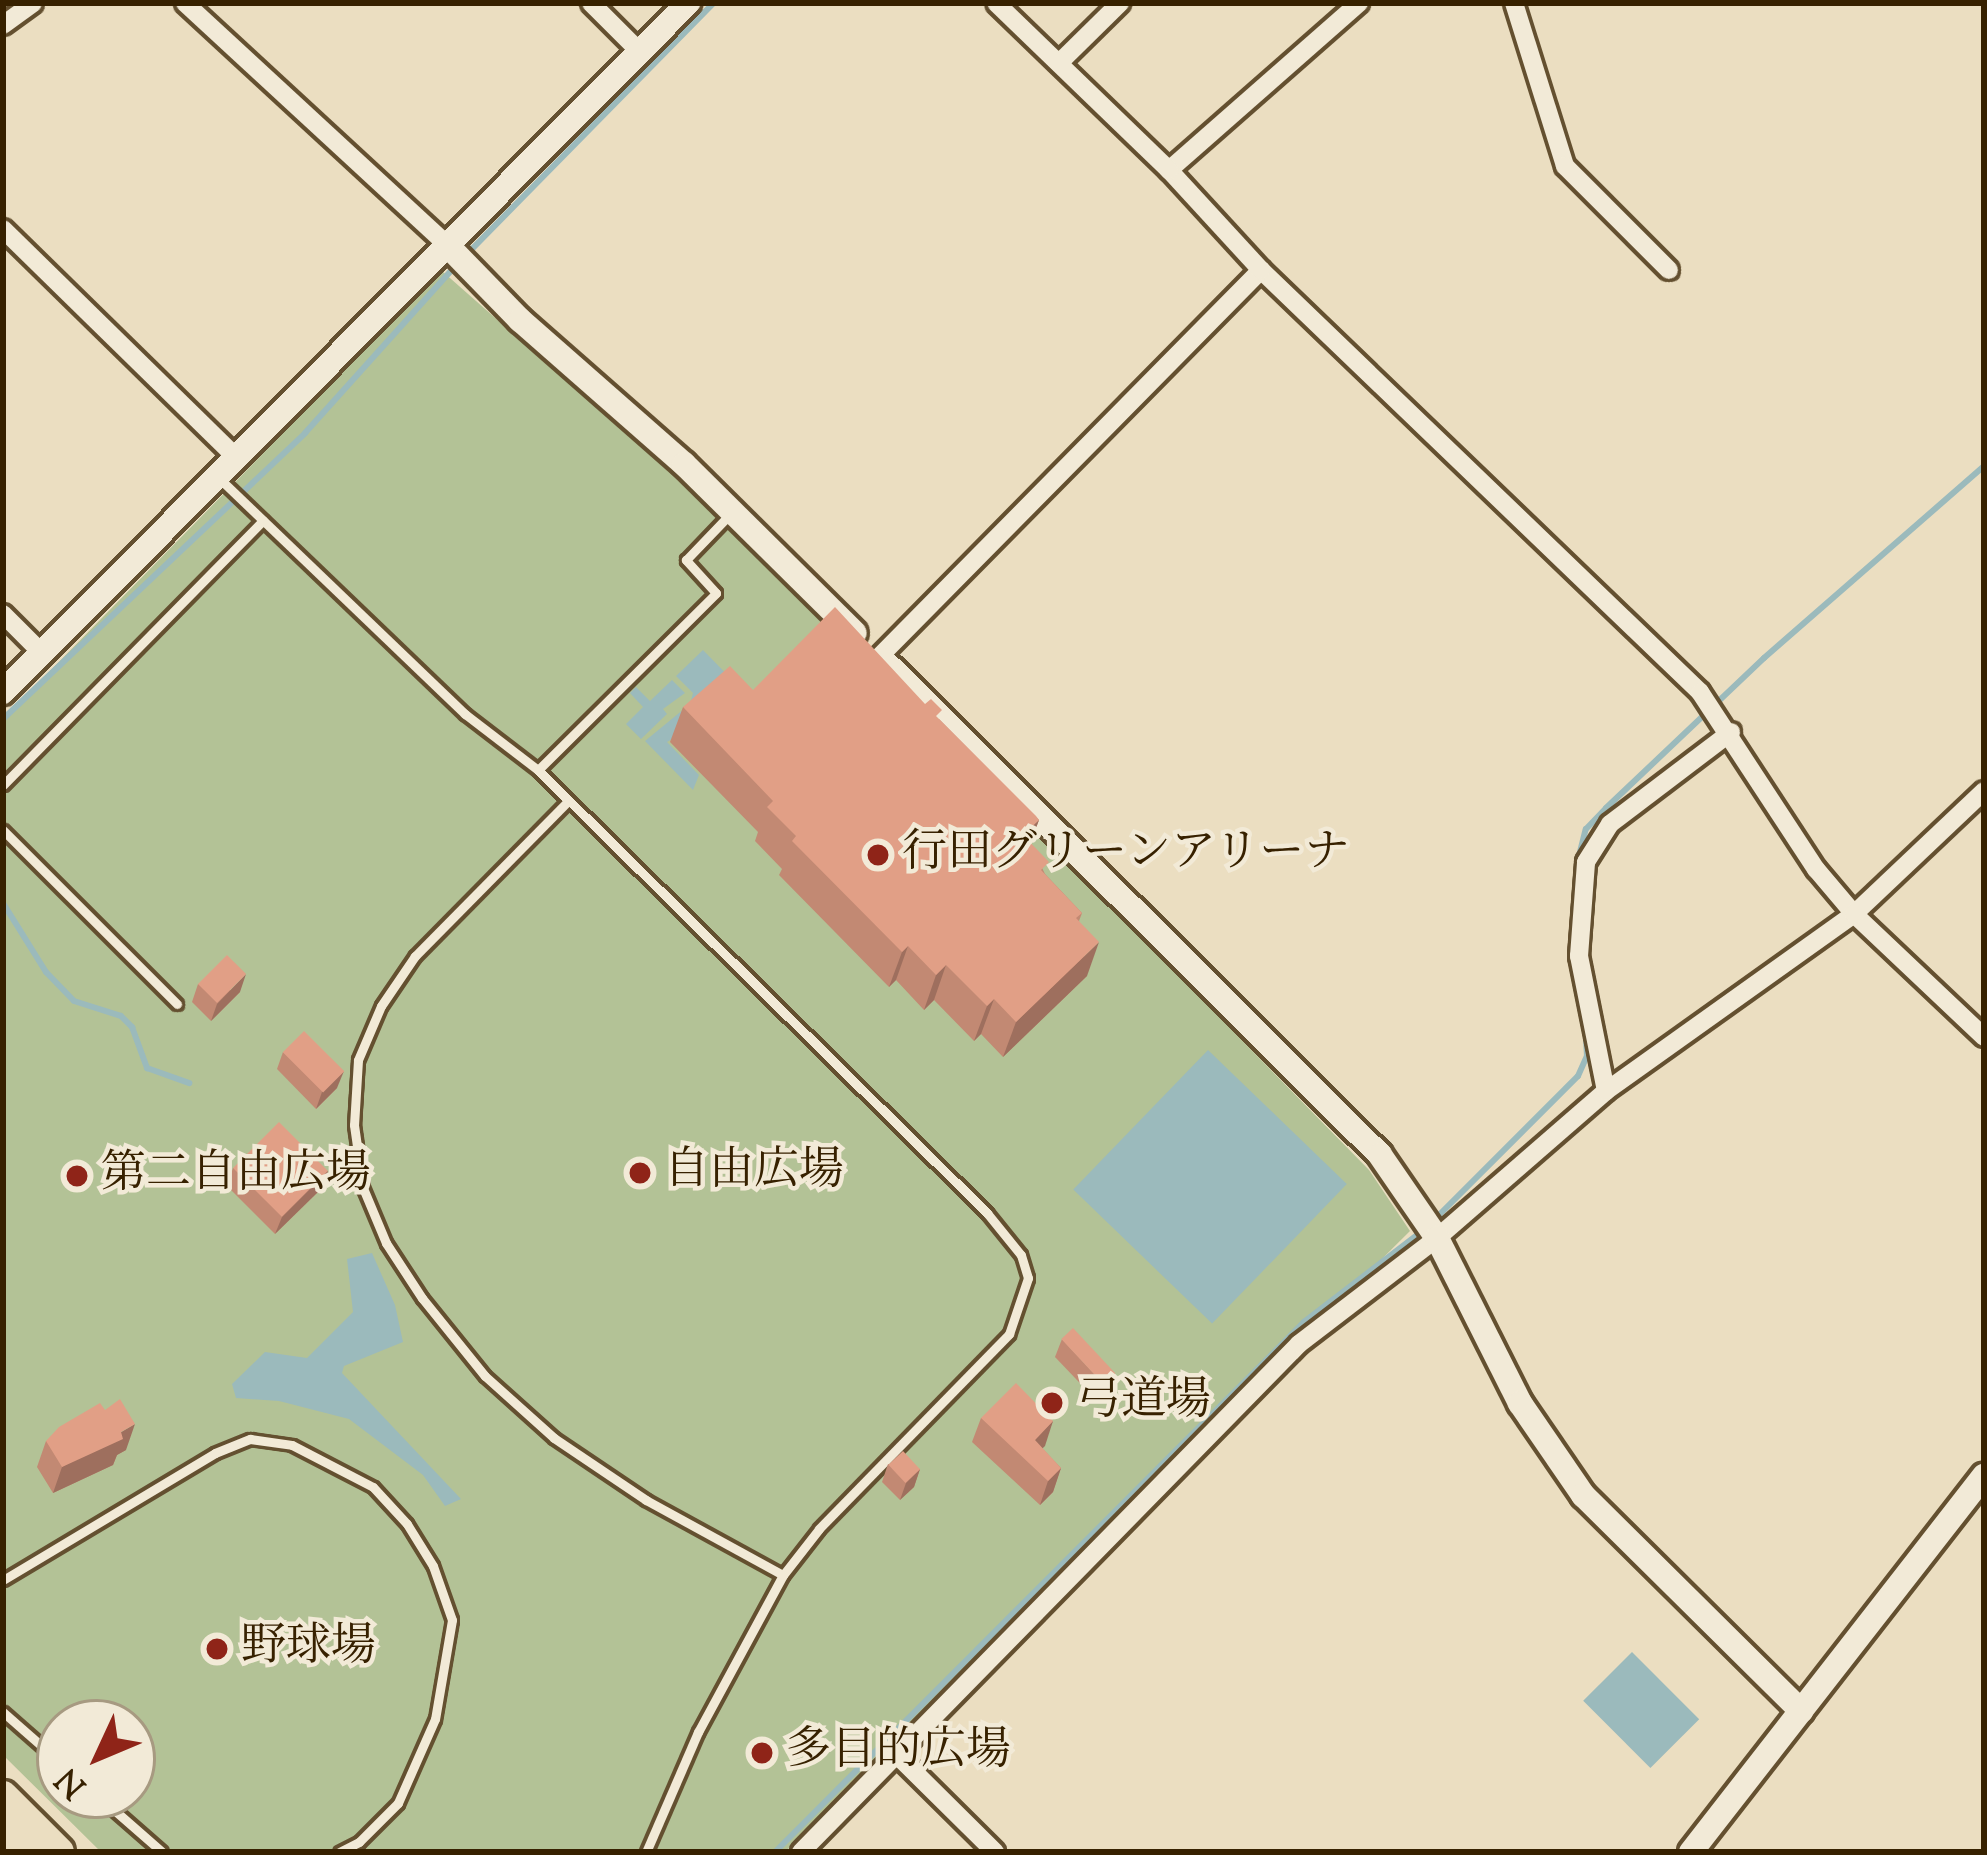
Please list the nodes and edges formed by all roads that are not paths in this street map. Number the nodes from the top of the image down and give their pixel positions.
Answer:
1 (33, 3) edge
2 (185, 3) edge
3 (590, 3) edge
4 (688, 3) edge
5 (996, 3) edge
6 (1120, 3) edge
7 (1359, 3) edge
8 (1514, 3) edge
9 (6, 16) edge
10 (639, 51) junction
11 (1059, 64) junction
12 (1169, 170) junction
13 (3, 229) edge
14 (448, 246) junction
15 (1262, 270) junction
16 (1669, 270) dead end
17 (238, 460) junction
18 (219, 478) junction
19 (733, 512) junction
20 (263, 520) junction
21 (3, 614) edge
22 (43, 654) junction
23 (879, 657) junction
24 (3, 692) edge
25 (1731, 732) junction
26 (538, 770) junction
27 (3, 784) edge
28 (1984, 791) edge
29 (568, 801) junction
30 (3, 830) edge
31 (1854, 914) junction
32 (177, 1004) dead end
33 (1984, 1037) edge
34 (1606, 1091) junction
35 (1437, 1238) junction
36 (1984, 1476) edge
37 (783, 1575) junction
38 (3, 1580) edge
39 (1802, 1711) junction
40 (3, 1712) edge
41 (36, 1741) edge
42 (897, 1755) junction
43 (3, 1796) edge
44 (124, 1819) edge
45 (3, 1832) edge
46 (22, 1852) edge
47 (59, 1852) edge
48 (162, 1852) edge
49 (338, 1852) edge
50 (646, 1852) edge
51 (801, 1852) edge
52 (995, 1852) edge
53 (1691, 1852) edge

1 - 9 street
2 - 14 street
3 - 10 street
4 - 10 street
5 - 11 street
6 - 11 street
7 - 12 street
8 - 16 street
10 - 14 street
11 - 12 street
12 - 15 street
13 - 17 street
14 - 17 street
14 - 19 street
15 - 23 street
15 - 25 street
17 - 18 street
18 - 20 lane
18 - 22 street
19 - 23 street
19 - 26 lane
20 - 26 lane
20 - 27 lane
21 - 22 street
22 - 24 street
23 - 35 street
25 - 31 street
25 - 34 street
26 - 29 lane
28 - 31 street
29 - 37 lane
29 - 37 lane
30 - 32 lane
31 - 33 street
31 - 34 street
34 - 35 street
35 - 39 street
35 - 42 street
36 - 39 street
37 - 50 lane
38 - 49 lane
39 - 53 street
40 - 41 lane
42 - 51 street
42 - 52 street
43 - 47 highway
44 - 48 lane
45 - 46 highway

